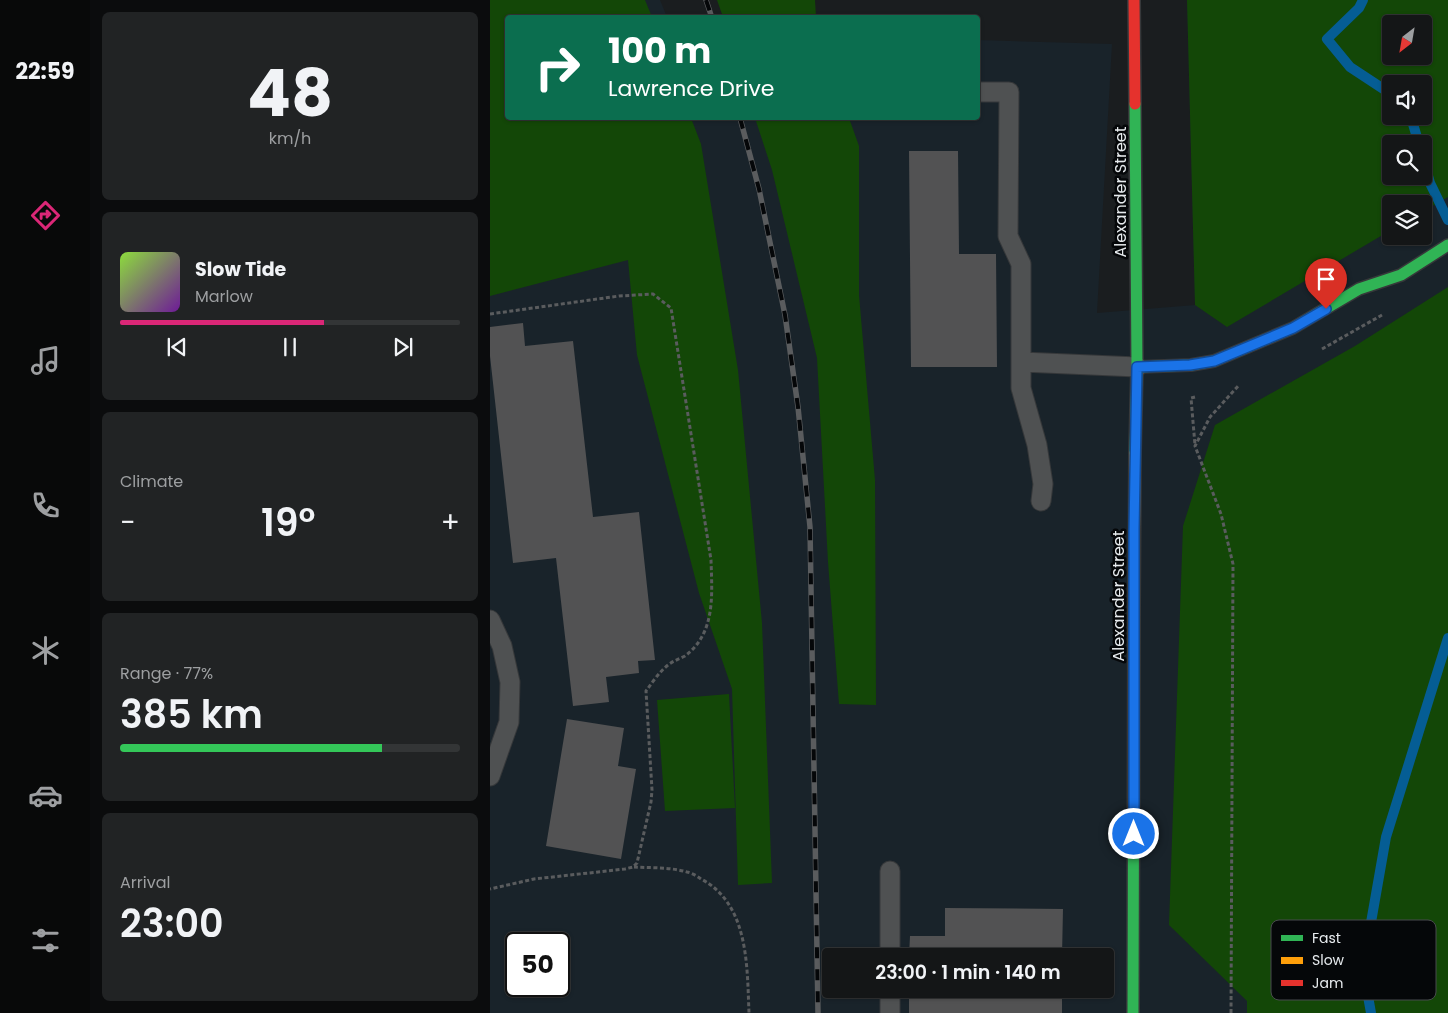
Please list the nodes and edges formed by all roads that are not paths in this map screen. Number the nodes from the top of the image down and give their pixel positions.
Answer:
1 (1134, 0) edge
2 (980, 92) edge
3 (1448, 245) edge
4 (1022, 362) junction
5 (1137, 367) junction
6 (1041, 501) dead end
7 (490, 620) edge
8 (490, 776) edge
9 (890, 871) dead end
10 (890, 948) edge
11 (890, 998) edge
12 (890, 1013) edge
13 (1132, 1013) edge

1 - 5 main road, Alexander Street
2 - 4 lane
3 - 5 main road
4 - 5 lane
4 - 6 lane
5 - 13 main road, Alexander Street
7 - 8 lane
9 - 10 lane
11 - 12 lane

